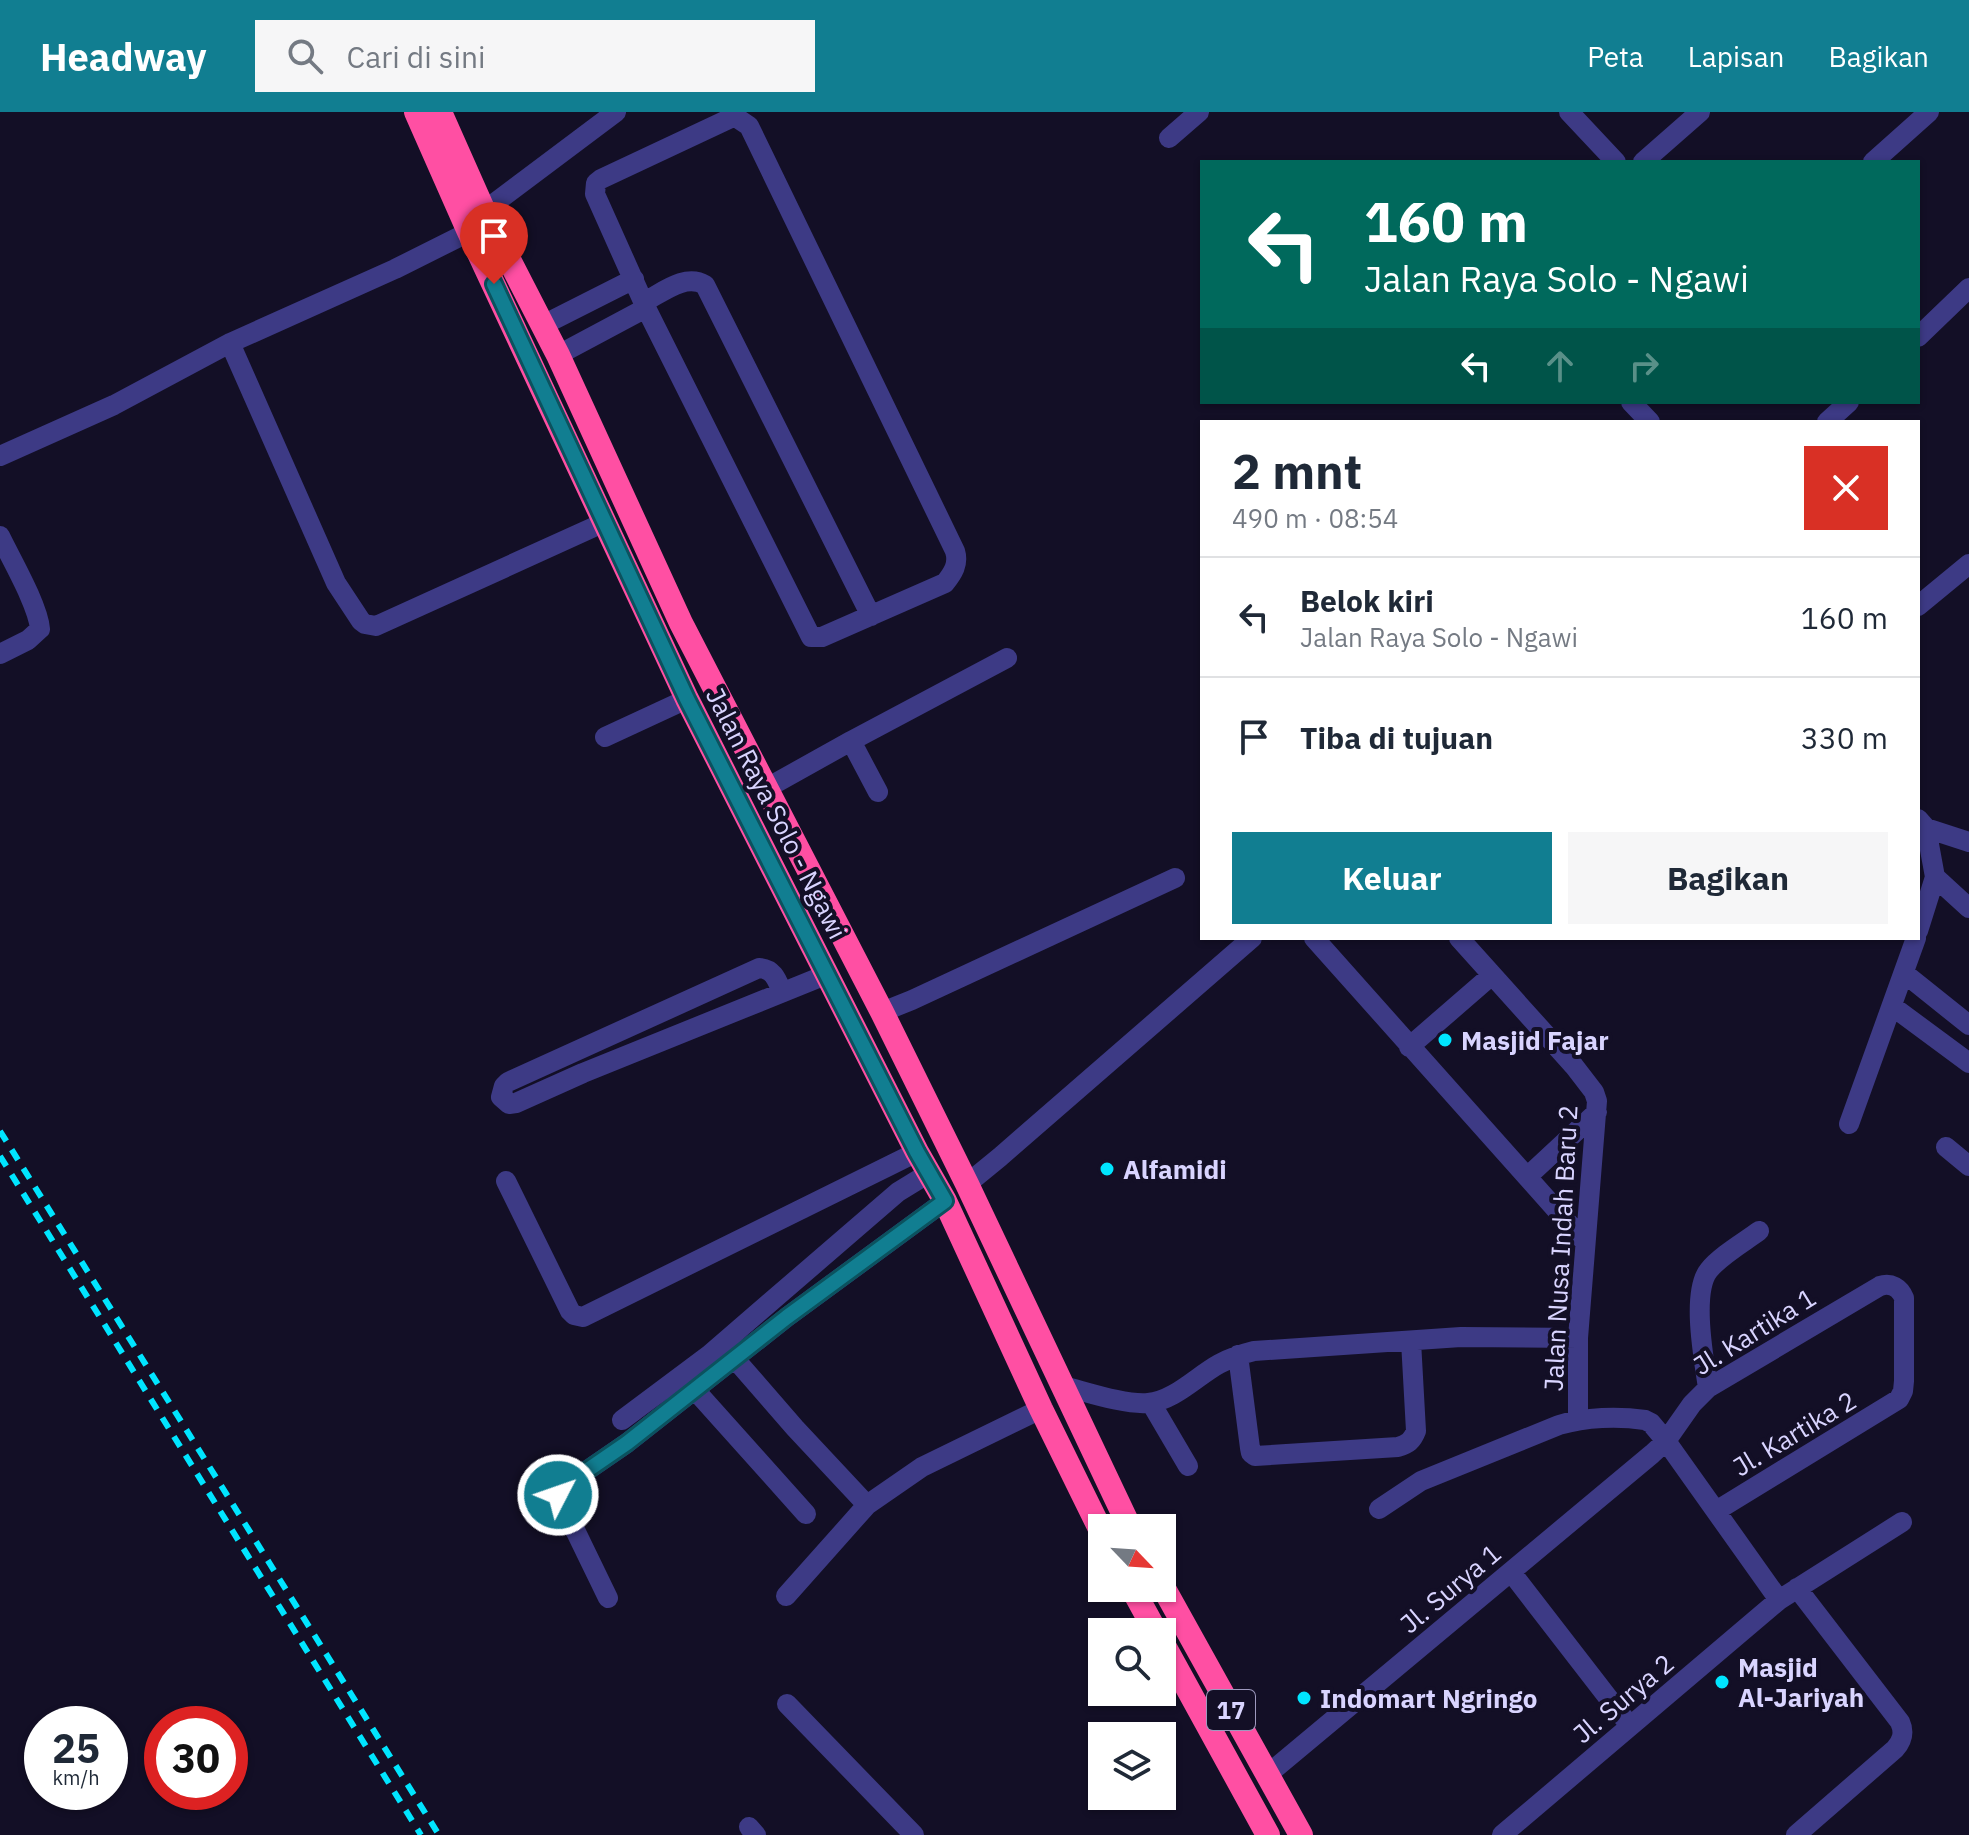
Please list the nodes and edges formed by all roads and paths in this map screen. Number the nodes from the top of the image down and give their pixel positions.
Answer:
1 (416, 112) edge
2 (440, 112) edge
3 (616, 112) edge
4 (1199, 112) edge
5 (1569, 112) edge
6 (1700, 112) edge
7 (1929, 112) edge
8 (1169, 138) dead end
9 (1614, 160) edge
10 (1645, 160) edge
11 (1875, 160) edge
12 (484, 211) junction
13 (469, 232) junction
14 (634, 279) junction
15 (1969, 288) edge
16 (645, 305) junction
17 (543, 325) junction
18 (1920, 335) edge
19 (230, 343) junction
20 (558, 355) junction
21 (1633, 404) edge
22 (1845, 404) edge
23 (1648, 420) edge
24 (1829, 420) edge
25 (0, 456) edge
26 (605, 522) junction
27 (0, 536) edge
28 (1969, 564) edge
29 (1920, 604) edge
30 (871, 616) junction
31 (0, 654) edge
32 (1007, 658) dead end
33 (687, 699) junction
34 (605, 737) dead end
35 (851, 741) junction
36 (765, 789) junction
37 (878, 792) dead end
38 (1922, 823) edge
39 (1969, 842) edge
40 (1935, 877) junction
41 (1175, 878) dead end
42 (1969, 908) edge
43 (1920, 925) edge
44 (1250, 940) edge
45 (1316, 940) edge
46 (1461, 940) edge
47 (1915, 940) edge
48 (1904, 973) junction
49 (828, 974) junction
50 (1492, 975) junction
51 (782, 992) junction
52 (1892, 1006) junction
53 (882, 1012) junction
54 (1969, 1025) edge
55 (1409, 1047) junction
56 (1969, 1063) edge
57 (1597, 1112) junction
58 (1849, 1124) dead end
59 (1946, 1147) dead end
60 (923, 1162) junction
61 (1969, 1166) edge
62 (1527, 1177) junction
63 (506, 1181) dead end
64 (967, 1184) junction
65 (945, 1201) junction
66 (1759, 1231) dead end
67 (1585, 1242) junction
68 (1578, 1338) junction
69 (1411, 1341) junction
70 (1238, 1355) junction
71 (735, 1359) junction
72 (1063, 1386) junction
73 (1708, 1388) junction
74 (695, 1390) junction
75 (1899, 1399) joint
76 (1151, 1403) junction
77 (1041, 1409) junction
78 (1577, 1412) junction
79 (622, 1420) dead end
80 (1666, 1441) junction
81 (1188, 1466) dead end
82 (867, 1505) junction
83 (1379, 1509) dead end
84 (1716, 1511) junction
85 (806, 1514) dead end
86 (1093, 1514) edge
87 (1123, 1514) edge
88 (1902, 1522) dead end
89 (1511, 1572) junction
90 (1797, 1588) junction
91 (786, 1596) dead end
92 (608, 1598) dead end
93 (1779, 1600) junction
94 (1171, 1602) edge
95 (1176, 1667) edge
96 (787, 1704) dead end
97 (1630, 1726) junction
98 (1267, 1775) junction
99 (914, 1835) edge
100 (1268, 1835) edge
101 (1301, 1835) edge
102 (1502, 1835) edge
103 (1796, 1835) edge

1 - 13 highway, Jalan Raya Solo - Ngawi
2 - 12 highway, Jalan Raya Solo - Ngawi
3 - 12 street
4 - 8 street
5 - 9 street
6 - 10 street
7 - 11 street
12 - 17 highway, Jalan Raya Solo - Ngawi
13 - 19 street
13 - 26 highway, Jalan Raya Solo - Ngawi
14 - 16 street
14 - 17 street
14 - 30 street
15 - 18 street
16 - 20 street
16 - 30 street
16 - 30 street
17 - 20 highway, Jalan Raya Solo - Ngawi
19 - 25 street
19 - 26 street
20 - 36 highway, Jalan Raya Solo - Ngawi
21 - 23 street
22 - 24 street
26 - 33 highway, Jalan Raya Solo - Ngawi
27 - 31 street
28 - 29 street
32 - 35 street
33 - 34 street
33 - 49 highway, Jalan Raya Solo - Ngawi
35 - 36 street
35 - 37 street
36 - 53 highway, Jalan Raya Solo - Ngawi
38 - 39 street
38 - 40 street
40 - 42 street
40 - 43 street
41 - 53 street
44 - 64 street
45 - 55 street
46 - 50 street, Jalan Nusa Indah Baru 2
47 - 48 street
48 - 52 street
48 - 54 street
49 - 51 street
49 - 60 highway, Jalan Raya Solo - Ngawi
50 - 55 street
50 - 57 street, Jalan Nusa Indah Baru 2
51 - 51 street
52 - 56 street
52 - 58 street
53 - 64 highway, Jalan Raya Solo - Ngawi
55 - 62 street
57 - 62 street
57 - 67 street, Jalan Nusa Indah Baru 2
59 - 61 street
60 - 63 street
60 - 65 highway, Jalan Raya Solo - Ngawi
60 - 79 street
62 - 67 street
64 - 65 highway
64 - 72 highway, Jalan Raya Solo - Ngawi
65 - 71 street
65 - 77 highway, Jalan Raya Solo - Ngawi
66 - 73 street
67 - 68 street, Jalan Nusa Indah Baru 2
68 - 69 street
68 - 78 street, Jalan Nusa Indah Baru 2
69 - 70 street
69 - 70 street
70 - 76 street
71 - 74 street
71 - 82 street
72 - 76 street
72 - 87 highway, Jalan Raya Solo - Ngawi
73 - 75 street, Jl. Kartika 1
73 - 80 street, Jl. Kartika 1
74 - 85 street
74 - 92 street
75 - 84 street, Jl. Kartika 2
76 - 81 street
77 - 82 street
77 - 86 highway, Jalan Raya Solo - Ngawi
78 - 80 street
78 - 83 street
80 - 84 street
80 - 89 street, Jl. Surya 1
82 - 91 street
84 - 93 street
88 - 90 street, Jl. Surya 2
89 - 97 street
89 - 98 street, Jl. Surya 1
90 - 93 street, Jl. Surya 2
90 - 103 street
93 - 97 street, Jl. Surya 2
94 - 98 highway, 17
95 - 100 highway, 17
96 - 99 street
97 - 102 street, Jl. Surya 2
98 - 101 highway, 17

